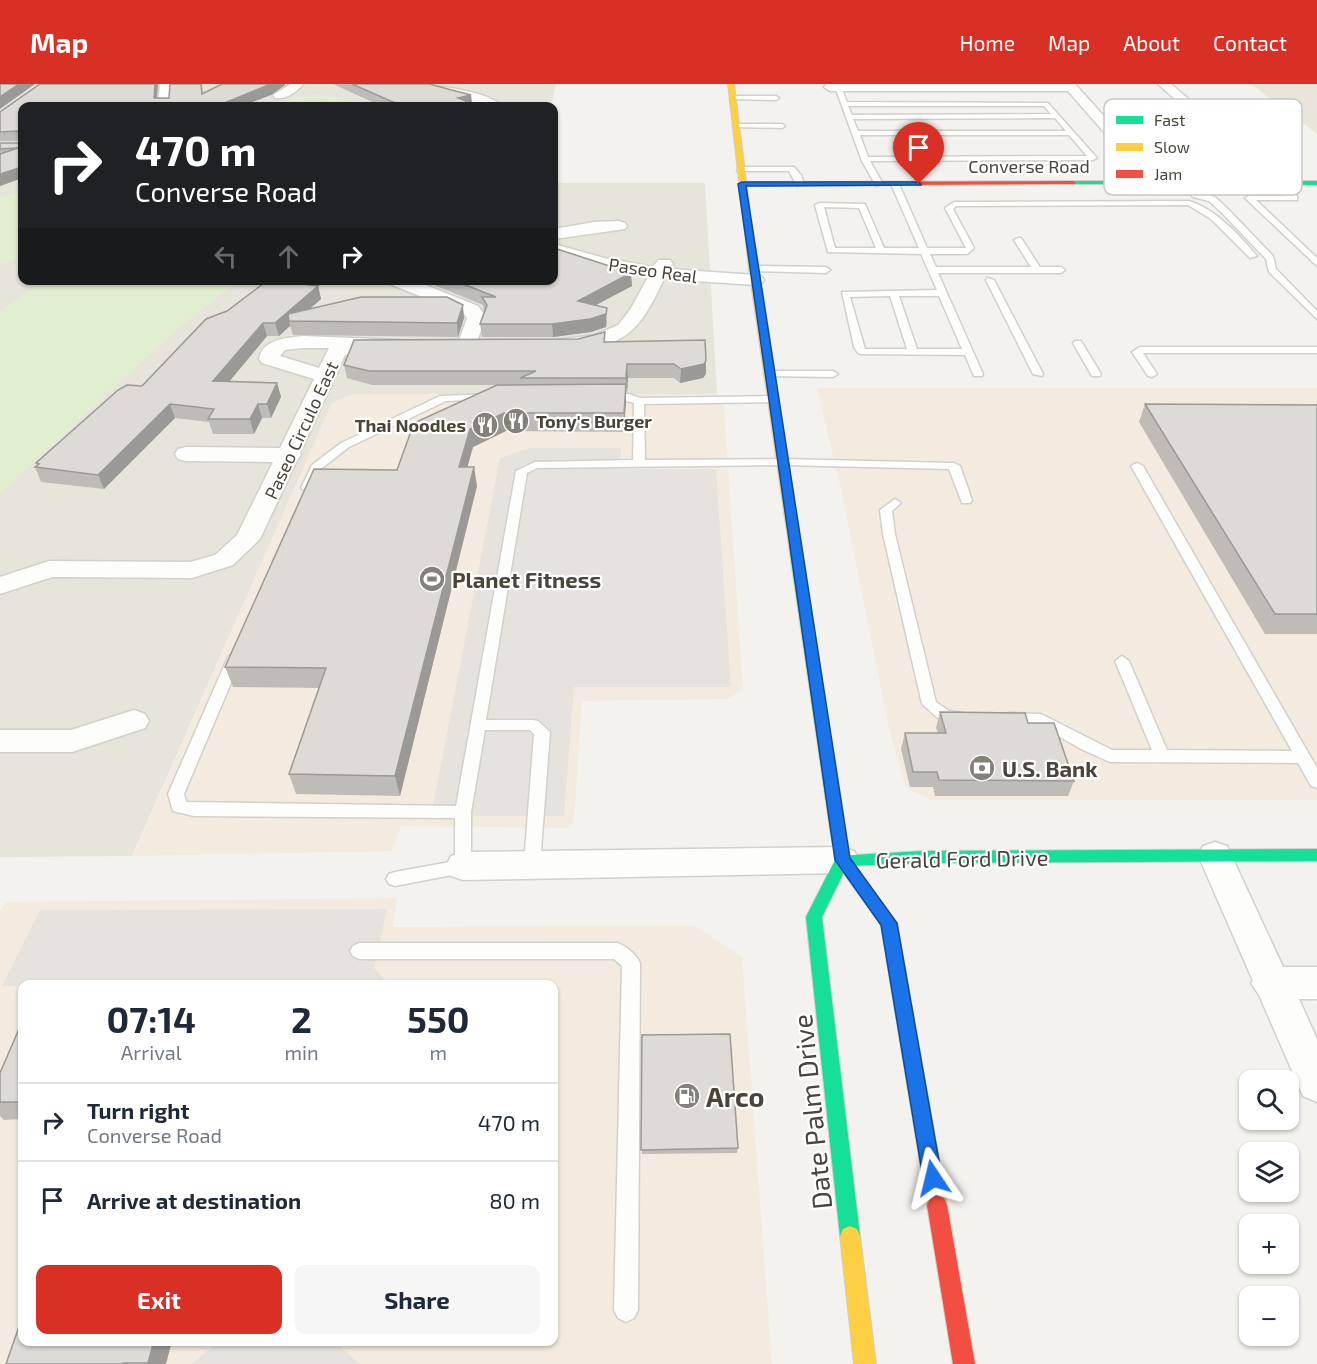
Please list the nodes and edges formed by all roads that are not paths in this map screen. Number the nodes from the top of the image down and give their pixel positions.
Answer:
1 (166, 84) edge
2 (297, 84) edge
3 (440, 84) edge
4 (1164, 84) edge
5 (421, 85) edge
6 (834, 87) joint
7 (731, 91) edge
8 (279, 95) dead end
9 (776, 98) dead end
10 (1181, 99) edge
11 (494, 100) edge
12 (164, 102) edge
13 (845, 104) junction
14 (1057, 116) junction
15 (850, 117) junction
16 (1104, 124) edge
17 (735, 126) junction
18 (782, 126) dead end
19 (856, 133) junction
20 (1071, 133) junction
21 (866, 159) junction
22 (740, 169) junction
23 (1104, 183) edge
24 (742, 184) junction
25 (800, 184) junction
26 (879, 184) junction
27 (895, 184) junction
28 (1196, 195) edge
29 (1291, 195) edge
30 (620, 226) dead end
31 (558, 235) edge
32 (558, 237) edge
33 (1017, 240) dead end
34 (558, 250) edge
35 (880, 251) junction
36 (924, 251) junction
37 (1252, 256) dead end
38 (1316, 260) edge
39 (661, 269) junction
40 (826, 270) dead end
41 (932, 270) junction
42 (1036, 270) junction
43 (1060, 270) dead end
44 (754, 274) junction
45 (990, 280) dead end
46 (408, 285) edge
47 (893, 293) junction
48 (942, 293) junction
49 (1317, 316) edge
50 (445, 343) edge
51 (468, 343) junction
52 (490, 343) edge
53 (1078, 343) dead end
54 (410, 344) edge
55 (545, 344) edge
56 (352, 345) junction
57 (1317, 350) edge
58 (913, 352) junction
59 (968, 352) junction
60 (770, 374) junction
61 (833, 374) dead end
62 (978, 374) dead end
63 (1038, 374) dead end
64 (1096, 374) dead end
65 (1152, 374) dead end
66 (326, 376) junction
67 (509, 397) edge
68 (593, 397) edge
69 (773, 399) junction
70 (639, 400) junction
71 (186, 454) dead end
72 (290, 455) junction
73 (783, 462) junction
74 (639, 464) junction
75 (1137, 466) dead end
76 (302, 499) edge
77 (966, 500) dead end
78 (895, 503) dead end
79 (0, 586) edge
80 (239, 649) edge
81 (1122, 661) dead end
82 (977, 717) edge
83 (999, 718) edge
84 (134, 721) dead end
85 (479, 725) junction
86 (0, 741) edge
87 (1162, 756) junction
88 (1303, 757) junction
89 (1317, 782) edge
90 (463, 812) junction
91 (1215, 855) junction
92 (1317, 855) edge
93 (842, 860) junction
94 (532, 864) junction
95 (463, 866) junction
96 (395, 879) dead end
97 (359, 951) dead end
98 (1270, 983) junction
99 (1317, 983) edge
100 (1317, 1083) edge
101 (626, 1310) dead end
102 (865, 1364) edge
103 (964, 1364) edge

1 - 12 street
2 - 8 street
3 - 11 street
4 - 10 street
5 - 11 street
6 - 13 lane
6 - 16 street
7 - 9 lane
7 - 17 main road
13 - 14 lane
13 - 15 lane
14 - 15 lane
14 - 20 lane
15 - 19 lane
17 - 18 lane
17 - 22 main road
19 - 20 lane
19 - 21 lane
20 - 21 lane
21 - 26 lane
22 - 24 main road
22 - 25 lane
23 - 27 main road, Converse Road
24 - 25 main road, Converse Road
24 - 44 main road
25 - 26 main road, Converse Road
26 - 27 main road, Converse Road
27 - 36 lane
28 - 49 lane
29 - 38 lane
30 - 31 street
32 - 39 street, Paseo Real
33 - 42 lane
34 - 39 street, Paseo Real
35 - 35 lane
35 - 36 lane
36 - 37 lane
36 - 41 lane
39 - 44 street, Paseo Real
39 - 55 street
40 - 44 lane
41 - 42 lane
41 - 48 lane
42 - 43 lane
44 - 60 main road
45 - 63 lane
46 - 51 street
47 - 48 lane
47 - 58 lane
47 - 58 lane
48 - 59 lane
50 - 51 street
51 - 52 street
53 - 64 lane
54 - 56 street, Paseo Circulo East
56 - 66 street, Paseo Circulo East
56 - 66 street
57 - 65 lane
58 - 59 lane
59 - 62 lane
60 - 61 lane
60 - 69 main road
66 - 72 street, Paseo Circulo East
67 - 76 lane
68 - 70 lane
69 - 70 lane
69 - 73 main road
70 - 74 lane
71 - 72 street
72 - 79 street, Paseo Circulo East
73 - 74 lane
73 - 77 lane
73 - 93 main road
74 - 85 lane
75 - 88 lane
78 - 82 lane
80 - 90 lane
81 - 87 lane
83 - 87 lane
84 - 86 street
85 - 90 lane
85 - 94 lane
87 - 88 lane
88 - 89 lane
90 - 95 lane
91 - 92 main road, Gerald Ford Drive
91 - 93 main road, Gerald Ford Drive
91 - 98 street
93 - 94 street, Gerald Ford Drive
93 - 102 main road, Date Palm Drive
93 - 103 main road
94 - 95 street, Gerald Ford Drive
95 - 96 lane
97 - 101 lane
98 - 99 street
98 - 100 street

